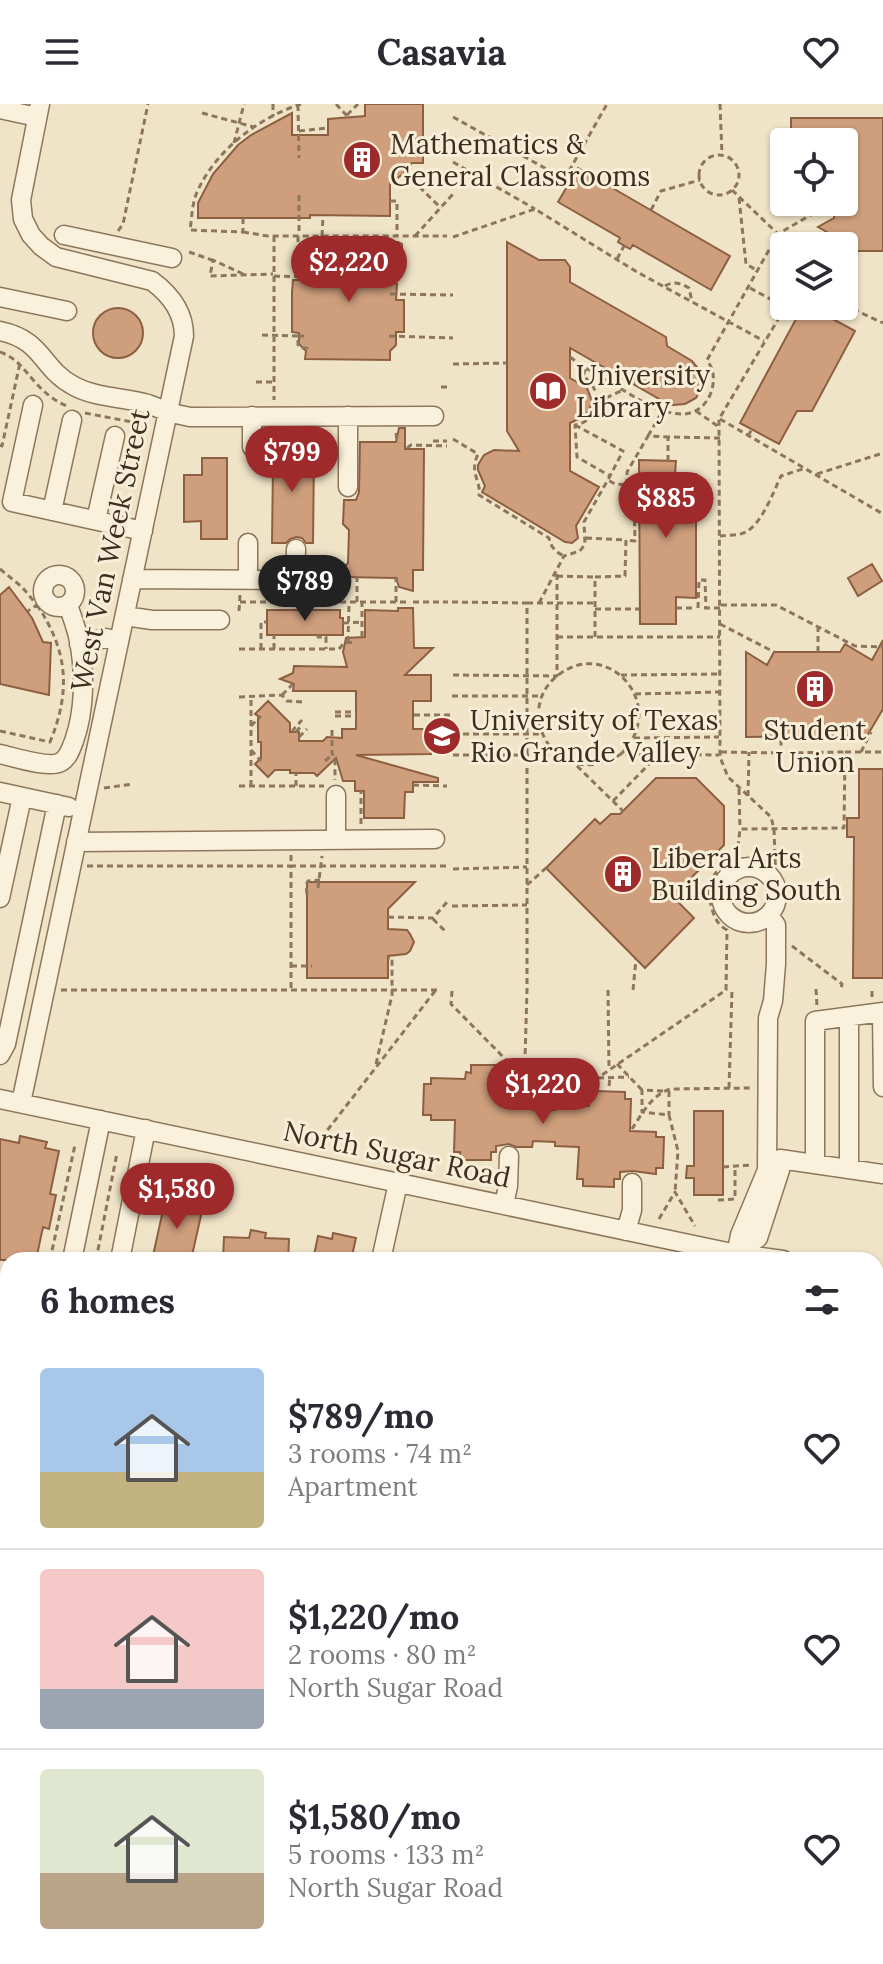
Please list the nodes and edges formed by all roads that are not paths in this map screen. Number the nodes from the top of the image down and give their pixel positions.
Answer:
1 (0, 109) edge
2 (38, 110) edge
3 (64, 235) dead end
4 (180, 255) road end
5 (0, 297) edge
6 (67, 311) dead end
7 (0, 331) edge
8 (33, 405) dead end
9 (255, 412) junction
10 (169, 413) junction
11 (348, 416) junction
12 (434, 416) dead end
13 (72, 420) dead end
14 (115, 436) dead end
15 (252, 447) dead end
16 (348, 487) dead end
17 (52, 511) junction
18 (96, 520) junction
19 (143, 531) junction
20 (248, 543) dead end
21 (296, 549) dead end
22 (132, 579) junction
23 (244, 583) junction
24 (68, 605) dead end
25 (125, 616) junction
26 (220, 620) dead end
27 (119, 641) junction
28 (79, 644) junction
29 (0, 754) edge
30 (334, 789) road end
31 (0, 792) edge
32 (22, 797) junction
33 (57, 804) junction
34 (83, 810) junction
35 (336, 839) junction
36 (435, 839) dead end
37 (76, 842) junction
38 (0, 898) edge
39 (769, 916) junction
40 (883, 1012) edge
41 (849, 1017) junction
42 (0, 1055) edge
43 (883, 1087) edge
44 (0, 1099) edge
45 (21, 1103) junction
46 (101, 1120) junction
47 (146, 1129) junction
48 (509, 1156) dead end
49 (815, 1164) junction
50 (770, 1168) junction
51 (849, 1169) junction
52 (883, 1174) edge
53 (398, 1183) junction
54 (632, 1183) dead end
55 (504, 1205) junction
56 (626, 1231) junction
57 (74, 1252) edge
58 (122, 1252) edge
59 (383, 1252) edge
60 (715, 1252) edge
61 (742, 1252) edge

1 - 2 street
2 - 10 street, West Van Week Street
3 - 4 street
5 - 6 street
7 - 10 street
8 - 17 street
9 - 10 street
9 - 11 street
9 - 15 street
10 - 19 street, West Van Week Street
11 - 12 street
11 - 16 street
13 - 17 street
14 - 18 street
17 - 18 street
18 - 19 street
19 - 22 street, West Van Week Street
20 - 23 street
21 - 23 street
22 - 23 street
22 - 25 street, West Van Week Street
24 - 28 street
25 - 26 street
25 - 27 street, West Van Week Street
27 - 28 street
27 - 34 street, West Van Week Street
28 - 29 street
30 - 35 street
31 - 32 street
32 - 33 street
32 - 38 street
33 - 34 street
33 - 42 street
34 - 37 street, West Van Week Street
35 - 36 street
35 - 37 street
37 - 45 street, West Van Week Street
39 - 39 street
39 - 50 street
40 - 41 street
40 - 43 street
41 - 49 street
41 - 51 street
44 - 45 street, North Sugar Road
45 - 46 street, North Sugar Road
46 - 47 street, North Sugar Road
46 - 57 street
47 - 53 street, North Sugar Road
47 - 58 street
48 - 55 street
49 - 50 street
49 - 51 street
50 - 61 street
51 - 52 street
53 - 55 street, North Sugar Road
53 - 59 street
54 - 56 street
55 - 56 street, North Sugar Road
56 - 60 street, North Sugar Road

